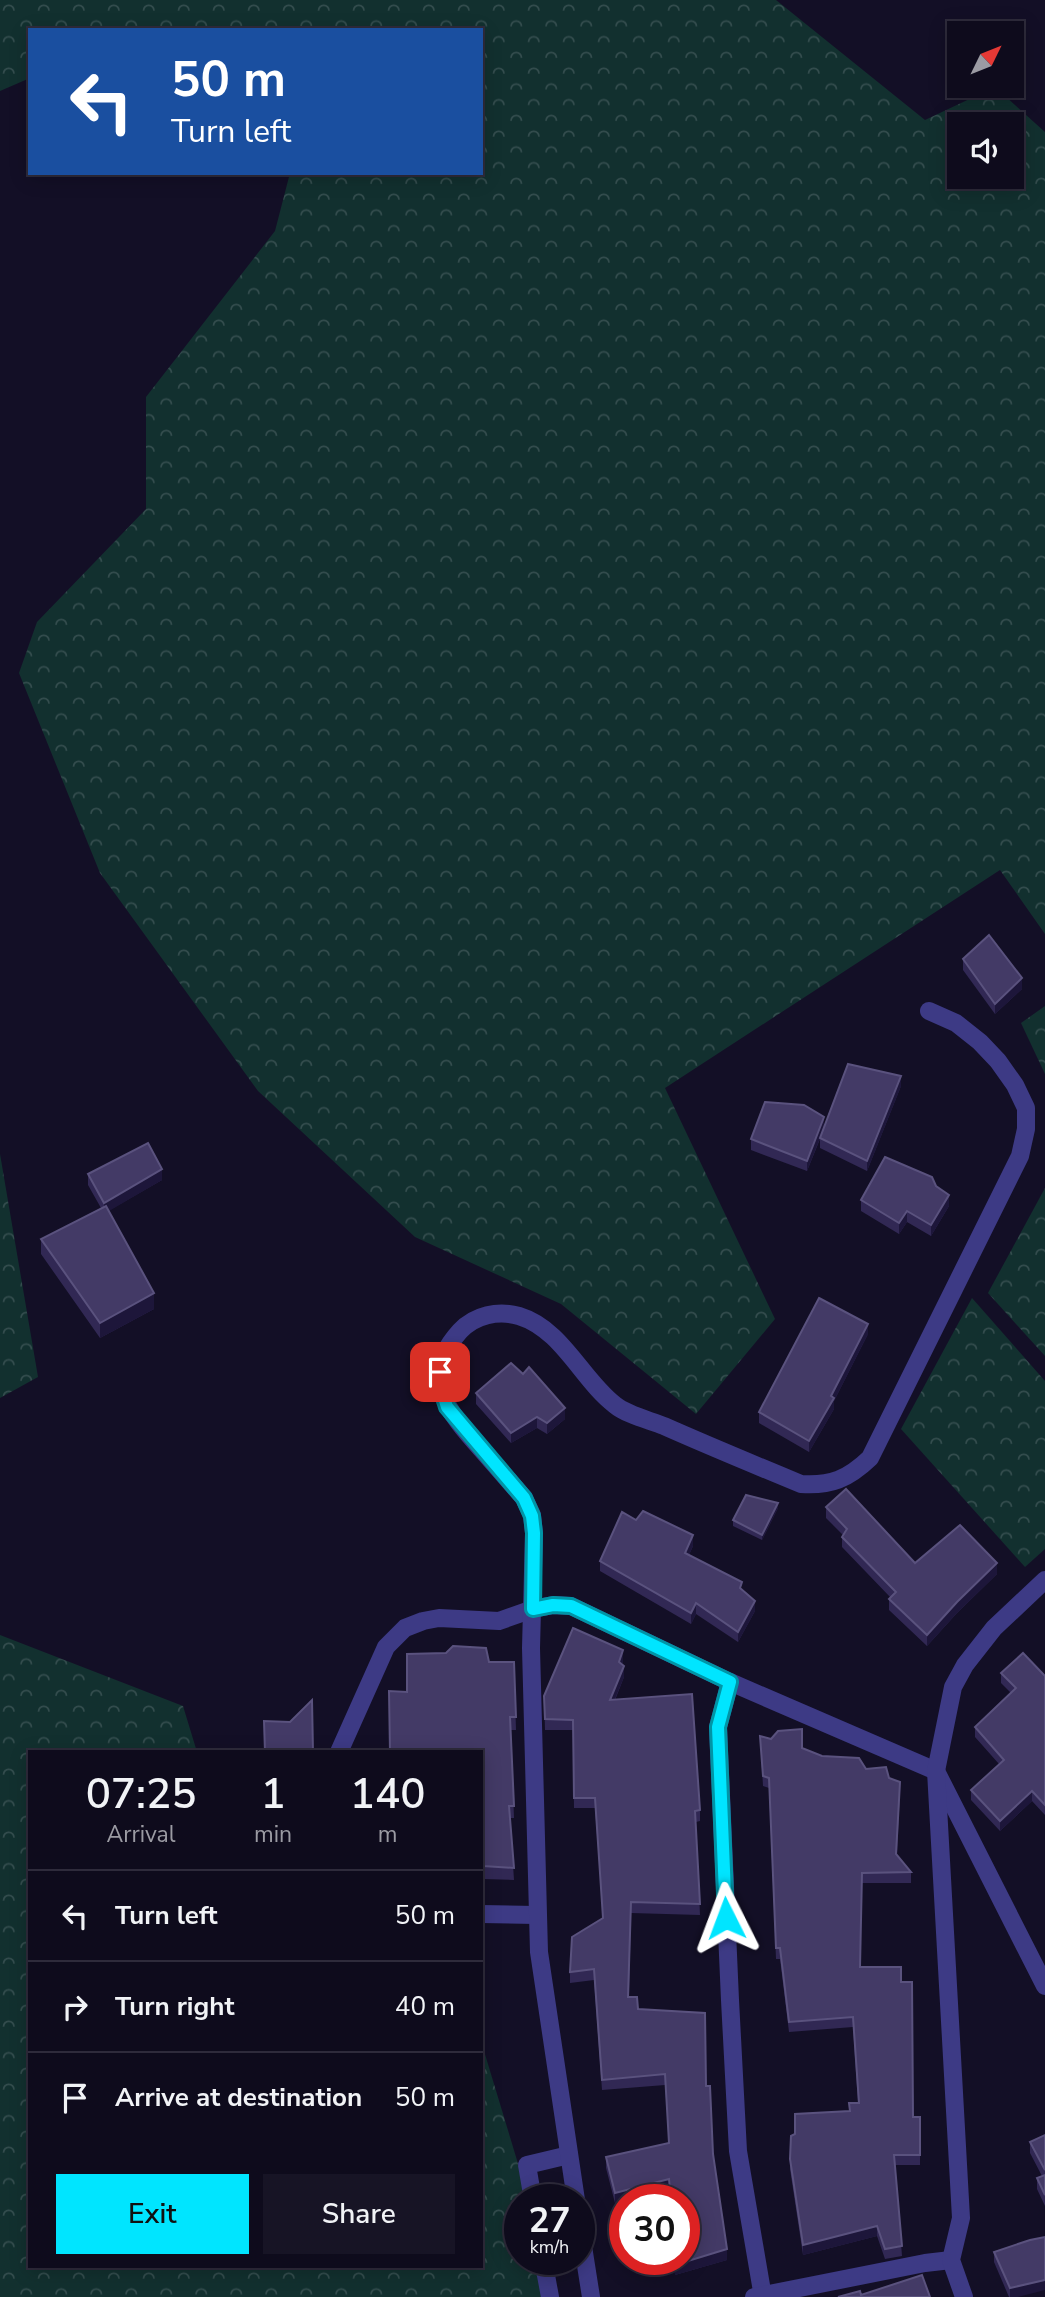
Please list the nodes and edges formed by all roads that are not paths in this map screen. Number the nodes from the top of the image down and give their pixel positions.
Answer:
1 (929, 1011) dead end
2 (1045, 1580) edge
3 (533, 1609) junction
4 (730, 1682) junction
5 (340, 1750) edge
6 (936, 1771) junction
7 (483, 1914) edge
8 (536, 1915) junction
9 (1045, 1986) edge
10 (569, 2155) junction
11 (530, 2184) edge
12 (574, 2184) edge
13 (951, 2260) junction
14 (546, 2275) edge
15 (588, 2275) edge
16 (760, 2296) edge
17 (550, 2297) edge
18 (591, 2297) edge
19 (964, 2297) edge

1 - 3 street
2 - 6 street
3 - 4 street
3 - 5 street
3 - 8 street
4 - 6 street
4 - 16 street
6 - 9 street
6 - 13 street
7 - 8 street
8 - 10 street
10 - 11 street
10 - 12 street
13 - 16 street
13 - 19 street
14 - 17 street
15 - 18 street

